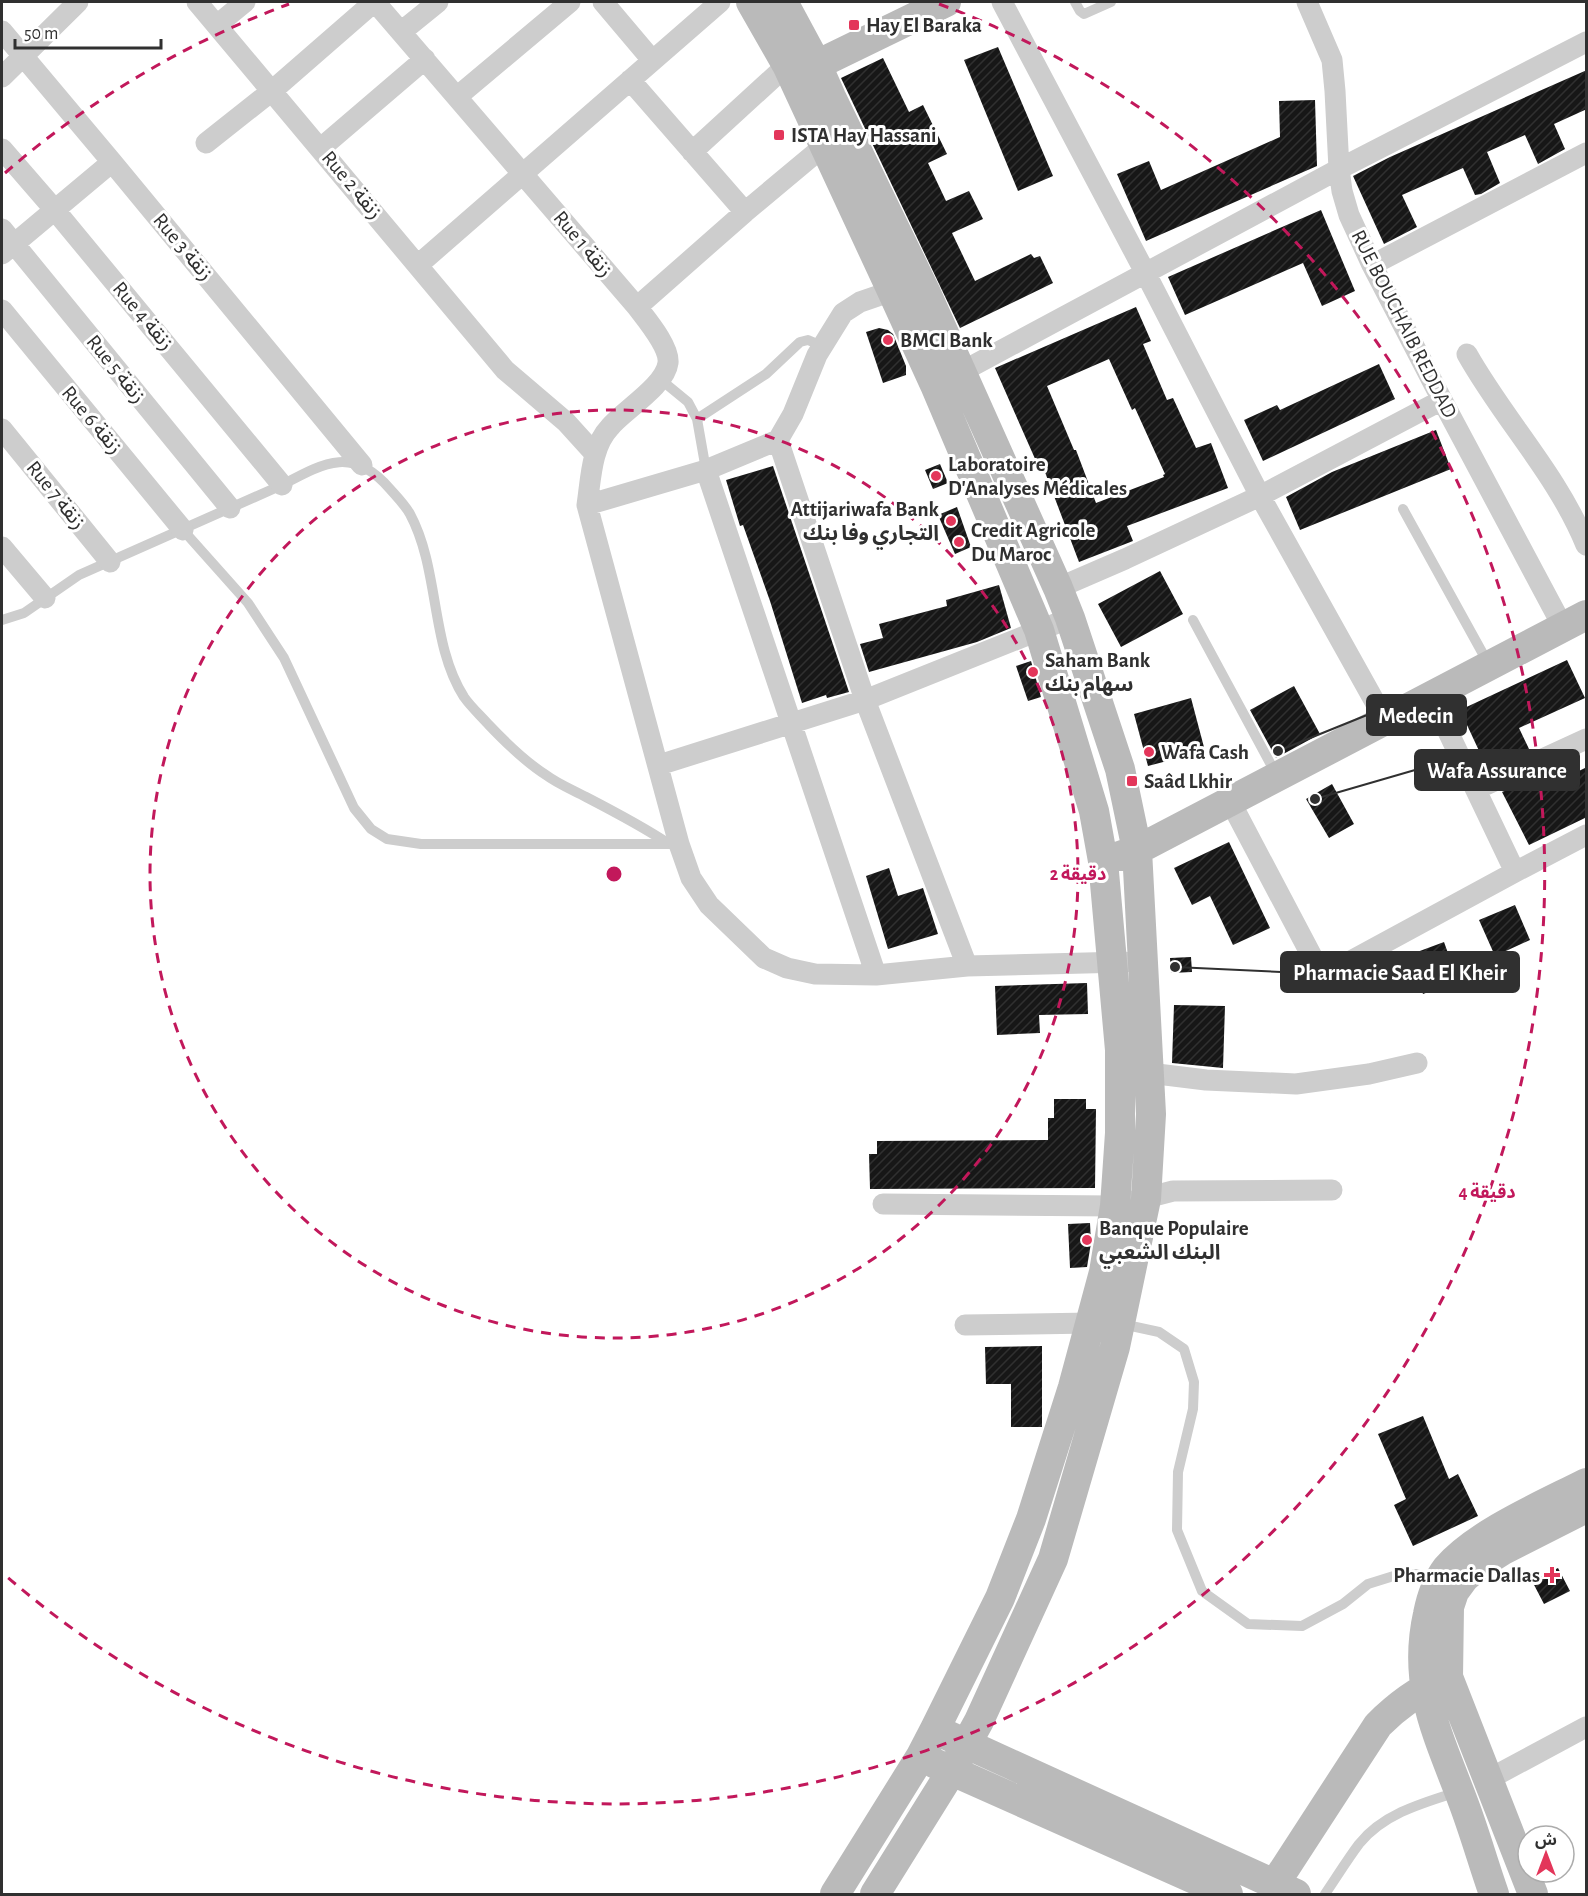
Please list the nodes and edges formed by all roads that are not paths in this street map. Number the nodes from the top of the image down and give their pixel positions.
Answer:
1 (78, 2) edge
2 (197, 2) edge
3 (245, 2) edge
4 (375, 2) edge
5 (438, 2) edge
6 (570, 2) edge
7 (603, 2) edge
8 (720, 2) edge
9 (752, 2) edge
10 (783, 2) edge
11 (946, 2) edge
12 (1002, 2) edge
13 (1075, 2) edge
14 (1111, 2) edge
15 (1307, 2) edge
16 (217, 25) junction
17 (2, 31) edge
18 (402, 32) junction
19 (1587, 42) edge
20 (23, 56) junction
21 (425, 58) junction
22 (652, 60) junction
23 (798, 69) junction
24 (2, 77) edge
25 (630, 80) junction
26 (273, 90) junction
27 (458, 96) junction
28 (206, 142) dead end
29 (824, 146) junction
30 (321, 148) junction
31 (2, 149) edge
32 (692, 152) junction
33 (1587, 153) edge
34 (112, 162) junction
35 (1338, 169) junction
36 (523, 172) junction
37 (54, 208) junction
38 (745, 212) junction
39 (5, 242) edge
40 (418, 265) junction
41 (1372, 265) junction
42 (1146, 274) junction
43 (892, 291) junction
44 (637, 307) junction
45 (2, 310) edge
46 (822, 346) junction
47 (1467, 354) dead end
48 (963, 371) junction
49 (660, 379) junction
50 (1442, 400) junction
51 (697, 419) junction
52 (2, 429) edge
53 (778, 440) junction
54 (595, 453) junction
55 (362, 465) junction
56 (706, 470) junction
57 (282, 485) junction
58 (1260, 496) junction
59 (587, 505) junction
60 (230, 508) junction
61 (1403, 509) dead end
62 (183, 530) junction
63 (1585, 537) edge
64 (2, 547) edge
65 (110, 562) junction
66 (1058, 588) junction
67 (45, 598) junction
68 (1070, 618) junction
69 (2, 620) edge
70 (1193, 620) dead end
71 (1575, 621) edge
72 (1039, 630) junction
73 (1490, 666) junction
74 (1431, 696) junction
75 (865, 700) junction
76 (1385, 720) junction
77 (790, 722) junction
78 (1587, 739) edge
79 (659, 765) junction
80 (1278, 776) junction
81 (1477, 789) junction
82 (1230, 801) junction
83 (1587, 835) edge
84 (674, 844) junction
85 (1137, 850) junction
86 (1103, 861) junction
87 (1515, 872) junction
88 (1113, 962) junction
89 (1144, 962) junction
90 (967, 966) junction
91 (876, 975) junction
92 (1417, 1063) dead end
93 (1149, 1073) junction
94 (1332, 1190) dead end
95 (1146, 1199) junction
96 (883, 1204) dead end
97 (1115, 1206) junction
98 (1091, 1323) junction
99 (1120, 1324) junction
100 (965, 1325) dead end
101 (1587, 1482) edge
102 (1587, 1508) edge
103 (1439, 1583) junction
104 (1436, 1682) junction
105 (1587, 1727) edge
106 (935, 1729) junction
107 (966, 1744) junction
108 (921, 1756) junction
109 (951, 1772) junction
110 (1490, 1779) junction
111 (1459, 1791) junction
112 (1285, 1890) edge
113 (835, 1894) edge
114 (875, 1894) edge
115 (1228, 1894) edge
116 (1325, 1894) edge
117 (1494, 1894) edge
118 (1533, 1894) edge

1 - 20 street
2 - 16 street, Rue 2 زنقة
3 - 16 street
4 - 18 street, Rue 1 زنقة
4 - 26 street
5 - 18 street
6 - 27 street
7 - 22 street
8 - 22 street
9 - 23 main road
10 - 23 main road
11 - 23 main road
12 - 42 street
13 - 14 lane
15 - 35 street, RUE BOUCHAIB REDDAD
16 - 26 street, Rue 2 زنقة
17 - 20 street, Rue 3 زنقة
18 - 21 street, Rue 1 زنقة
19 - 35 street
20 - 24 street
20 - 34 street, Rue 3 زنقة
21 - 27 street, Rue 1 زنقة
21 - 30 street
22 - 25 street
23 - 29 main road
23 - 32 street
23 - 48 main road
25 - 32 street
25 - 36 street
26 - 28 street
26 - 30 street, Rue 2 زنقة
27 - 36 street, Rue 1 زنقة
29 - 38 street
29 - 43 main road
30 - 40 street, Rue 2 زنقة
31 - 37 street, Rue 4 زنقة
32 - 38 street
33 - 41 street
34 - 37 street
34 - 55 street, Rue 3 زنقة
35 - 41 street, RUE BOUCHAIB REDDAD
35 - 42 street
36 - 40 street
36 - 44 street, Rue 1 زنقة
37 - 39 street
37 - 57 street, Rue 4 زنقة
38 - 44 street
39 - 60 street, Rue 5 زنقة
40 - 54 street, Rue 2 زنقة
41 - 50 street, RUE BOUCHAIB REDDAD
42 - 48 street
42 - 58 street
43 - 46 street
43 - 72 main road
44 - 49 street, Rue 1 زنقة
45 - 62 street, Rue 6 زنقة
46 - 51 lane
46 - 53 street
47 - 63 street
48 - 66 main road
49 - 51 lane
49 - 54 street
50 - 58 street
50 - 71 street, RUE BOUCHAIB REDDAD
51 - 56 lane
52 - 65 street, Rue 7 زنقة
53 - 56 street
53 - 75 street
54 - 59 street
55 - 57 lane
55 - 84 lane
56 - 59 street
56 - 77 street
57 - 60 lane
58 - 66 street
58 - 76 street
59 - 79 street
60 - 62 lane
61 - 73 lane
62 - 65 lane
62 - 84 lane
64 - 67 street
65 - 67 lane
66 - 68 main road
67 - 69 lane
68 - 72 street
68 - 85 main road
70 - 80 lane
71 - 73 main road
72 - 75 street
72 - 86 main road
73 - 74 main road
74 - 76 main road
74 - 81 street
75 - 77 street
75 - 90 street
76 - 80 main road
77 - 79 street
77 - 91 street
78 - 81 street
79 - 84 street
80 - 82 main road
81 - 87 street
82 - 85 main road
82 - 87 street
83 - 87 street
84 - 91 street
85 - 86 main road
85 - 89 main road
86 - 88 main road
88 - 89 street
88 - 90 street
88 - 97 main road
89 - 93 main road
90 - 91 street
92 - 93 street
93 - 95 main road
94 - 95 street
95 - 97 street
95 - 99 main road
96 - 97 street
97 - 98 main road
98 - 100 street
98 - 106 main road
99 - 103 lane
99 - 107 main road
101 - 103 main road
102 - 104 main road
103 - 104 main road
104 - 110 main road
104 - 111 main road
104 - 112 main road
105 - 110 street
106 - 107 main road
106 - 108 main road
107 - 109 main road
107 - 112 main road
108 - 109 main road
108 - 113 main road
109 - 114 main road
109 - 115 main road
110 - 118 main road
111 - 116 lane
111 - 117 main road

